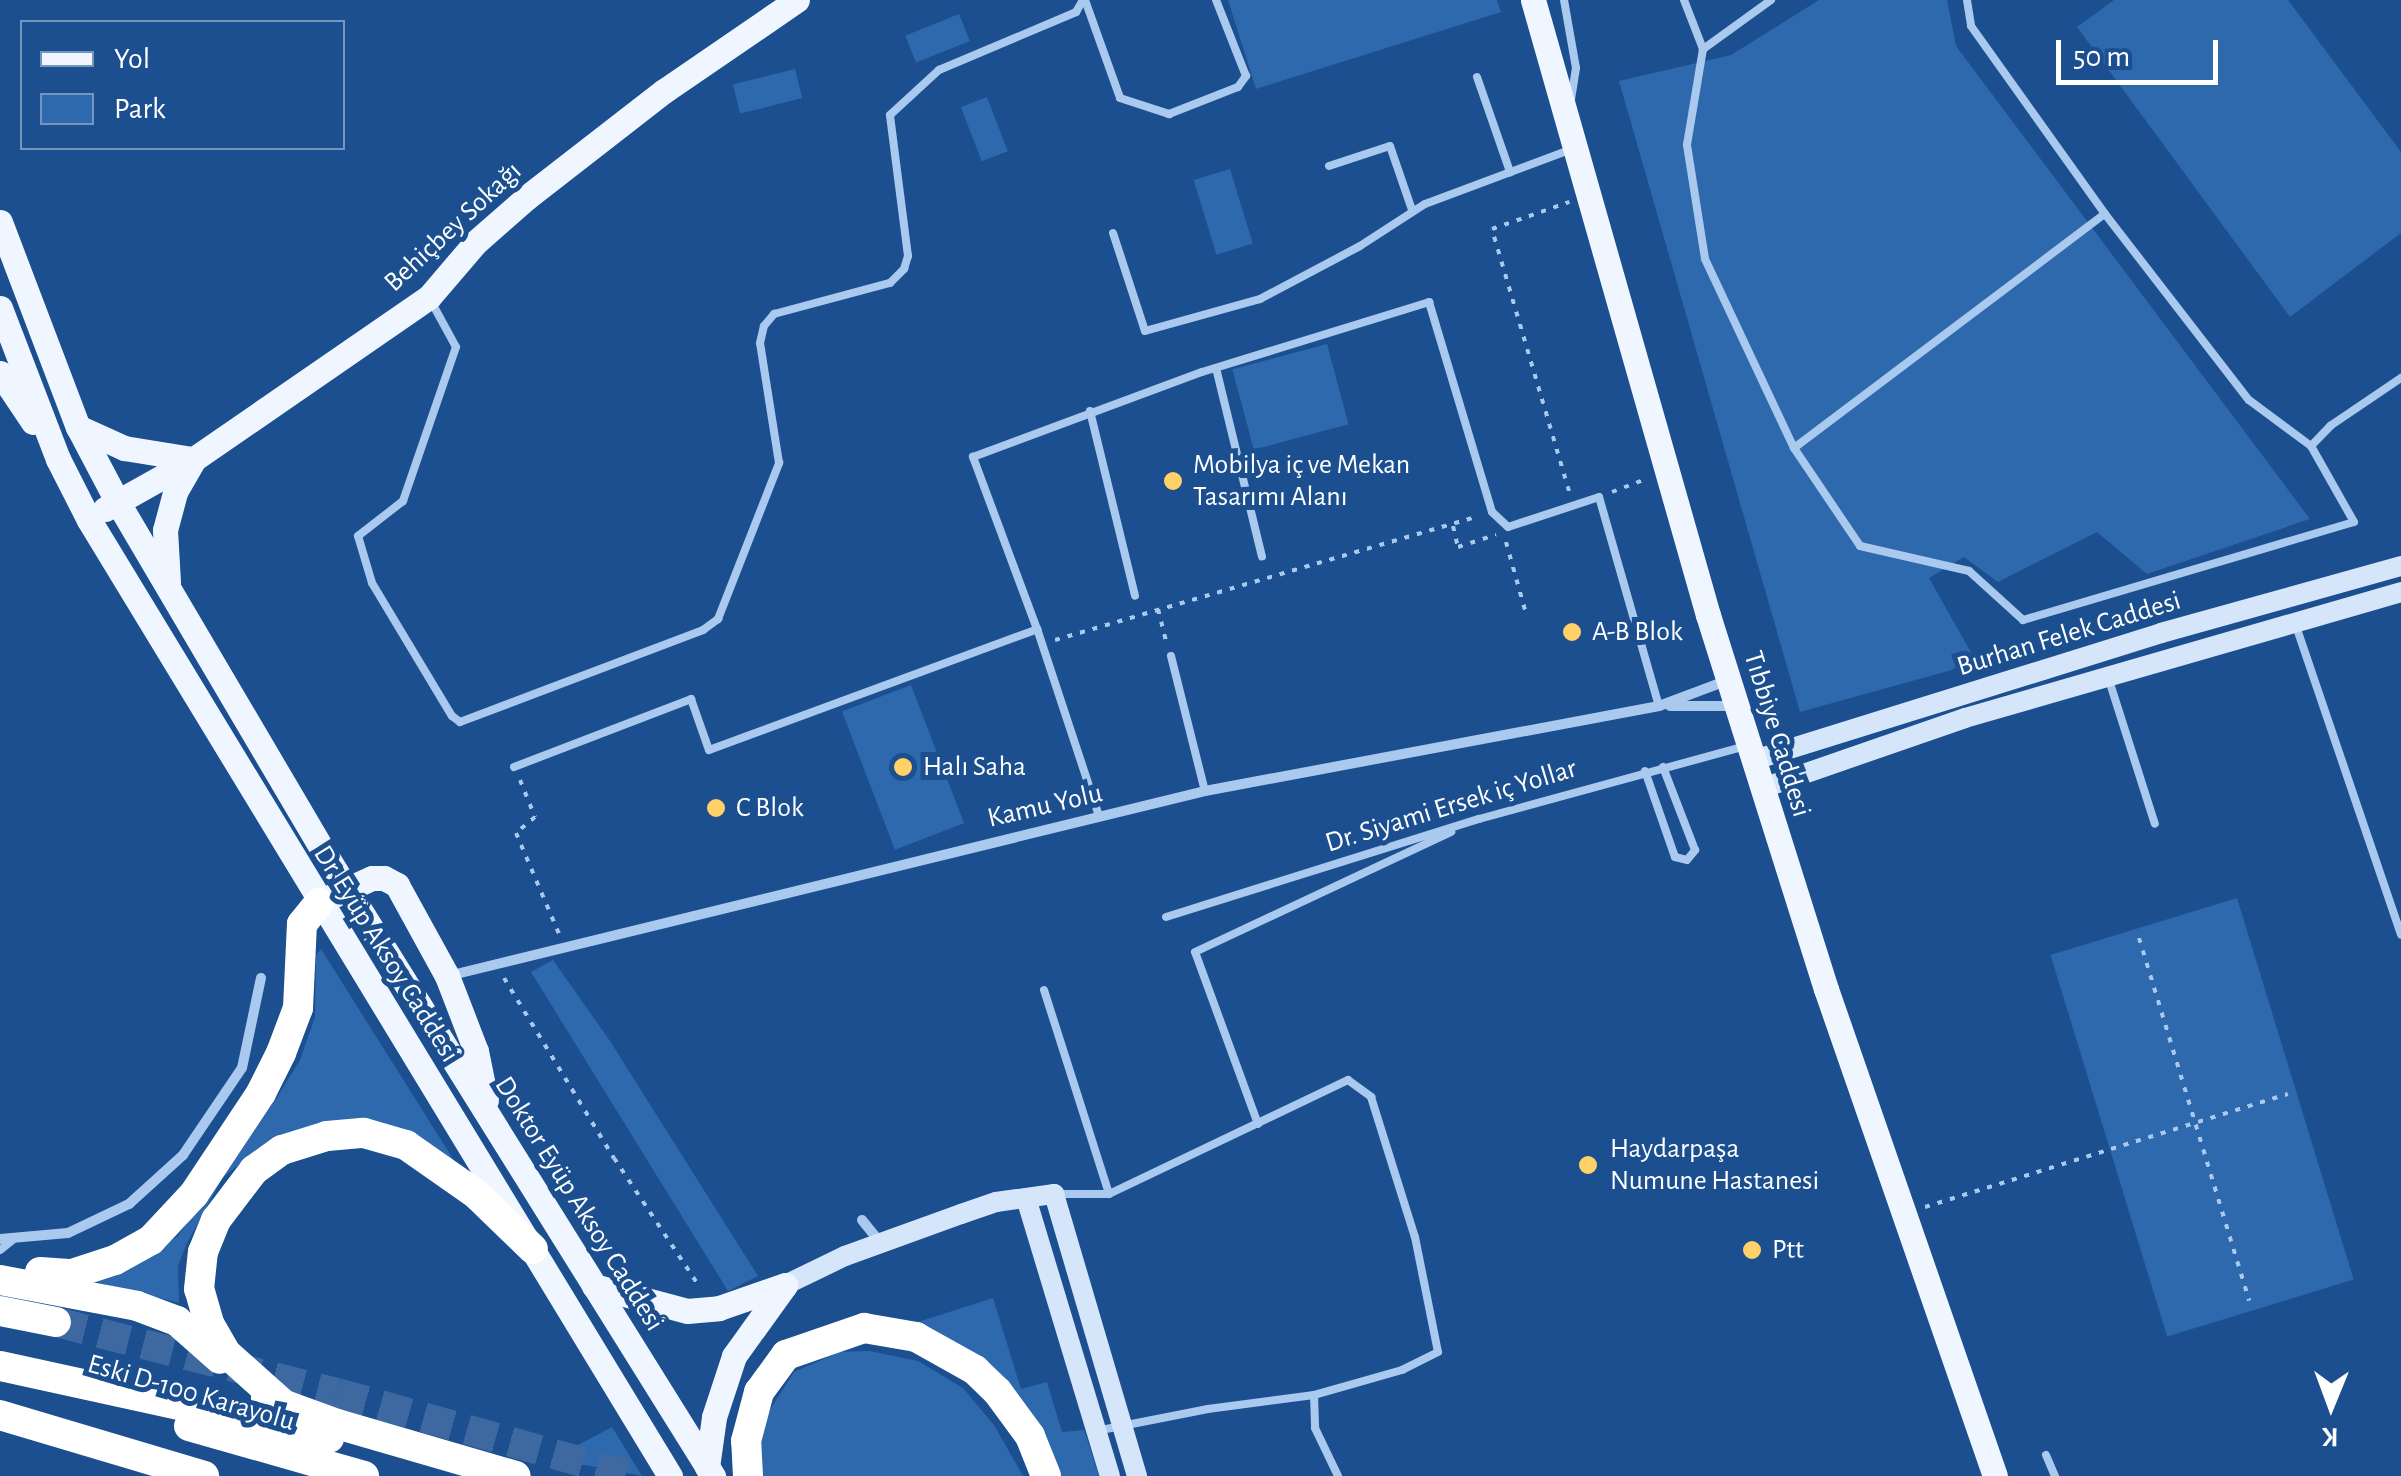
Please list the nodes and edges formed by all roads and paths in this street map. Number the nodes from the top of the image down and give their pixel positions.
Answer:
1 (797, 0) edge
2 (1084, 0) edge
3 (1216, 0) edge
4 (1532, 0) edge
5 (1564, 0) edge
6 (1684, 0) edge
7 (1771, 0) edge
8 (1966, 0) edge
9 (1703, 49) junction
10 (1477, 76) dead end
11 (1569, 139) junction
12 (1329, 166) dead end
13 (1510, 172) junction
14 (1586, 196) junction
15 (1412, 210) junction
16 (2105, 214) junction
17 (0, 222) edge
18 (1112, 233) dead end
19 (428, 297) junction
20 (0, 308) edge
21 (1216, 368) junction
22 (0, 373) edge
23 (2401, 378) edge
24 (1090, 411) junction
25 (78, 427) junction
26 (2311, 446) junction
27 (1794, 448) junction
28 (58, 459) junction
29 (194, 459) junction
30 (116, 501) junction
31 (1573, 506) junction
32 (1492, 512) junction
33 (89, 520) junction
34 (1453, 525) junction
35 (1458, 547) dead end
36 (1508, 550) dead end
37 (1262, 556) dead end
38 (2401, 566) edge
39 (168, 588) junction
40 (2401, 592) edge
41 (1134, 596) dead end
42 (1158, 608) junction
43 (1525, 610) dead end
44 (2295, 622) junction
45 (1037, 628) junction
46 (1163, 631) dead end
47 (1042, 644) junction
48 (1171, 656) dead end
49 (2108, 677) junction
50 (1729, 680) junction
51 (1658, 706) junction
52 (1738, 706) junction
53 (1752, 752) junction
54 (1663, 766) junction
55 (514, 767) joint
56 (1645, 771) junction
57 (1763, 788) junction
58 (1206, 791) junction
59 (1099, 816) junction
60 (1479, 819) junction
61 (2156, 824) dead end
62 (347, 890) junction
63 (319, 903) junction
64 (1166, 917) dead end
65 (2401, 935) edge
66 (2139, 938) dead end
67 (564, 948) junction
68 (496, 965) junction
69 (447, 976) junction
70 (262, 978) dead end
71 (1044, 990) dead end
72 (2288, 1094) dead end
73 (490, 1118) junction
74 (2195, 1123) junction
75 (1258, 1124) junction
76 (1054, 1194) junction
77 (1109, 1194) junction
78 (1026, 1198) junction
79 (1904, 1214) junction
80 (862, 1220) dead end
81 (0, 1239) edge
82 (13, 1240) junction
83 (880, 1242) junction
84 (533, 1248) junction
85 (0, 1250) edge
86 (0, 1269) edge
87 (0, 1280) edge
88 (786, 1285) junction
89 (594, 1286) junction
90 (708, 1298) dead end
91 (2249, 1301) dead end
92 (0, 1311) edge
93 (56, 1322) tunnel mouth
94 (0, 1369) edge
95 (1314, 1396) junction
96 (282, 1404) junction
97 (0, 1416) edge
98 (1121, 1426) junction
99 (1097, 1431) junction
100 (2046, 1455) dead end
101 (710, 1471) edge
102 (204, 1476) edge
103 (364, 1476) edge
104 (503, 1476) edge
105 (516, 1476) edge
106 (670, 1476) edge
107 (748, 1476) edge
108 (1046, 1476) edge
109 (1110, 1476) edge
110 (1137, 1476) edge
111 (1338, 1476) edge
112 (1996, 1476) edge
113 (2055, 1476) edge

1 - 19 main road, Behiçbey Sokağı
2 - 3 lane
2 - 19 lane
4 - 11 main road, Tıbbiye Caddesi
5 - 11 lane
6 - 9 lane
7 - 9 lane
8 - 16 lane
9 - 27 lane
10 - 13 lane
11 - 13 lane
11 - 14 main road, Tıbbiye Caddesi
12 - 15 lane
13 - 15 lane
14 - 31 path
14 - 50 main road, Tıbbiye Caddesi
15 - 18 lane
16 - 26 lane
16 - 27 lane
17 - 25 main road
19 - 29 main road, Behiçbey Sokağı
20 - 28 main road, Dr. Eyüp Aksoy Caddesi
21 - 24 lane
21 - 32 lane
21 - 37 lane
22 - 28 main road, Dr. Eyüp Aksoy Caddesi
23 - 26 lane
24 - 41 lane
24 - 45 lane
25 - 29 main road
25 - 30 main road
26 - 27 lane
28 - 33 main road, Dr. Eyüp Aksoy Caddesi
29 - 30 main road, Behiçbey Sokağı
29 - 39 main road
30 - 33 main road, Behiçbey Sokağı
30 - 39 main road, Doktor Eyüp Aksoy Caddesi
31 - 32 lane
31 - 51 lane
32 - 34 path
33 - 63 main road, Dr. Eyüp Aksoy Caddesi
34 - 35 path
34 - 42 path
36 - 43 path
38 - 53 street, Burhan Felek Caddesi
39 - 62 main road, Doktor Eyüp Aksoy Caddesi
40 - 44 street, Burhan Felek Caddesi
42 - 46 path
42 - 47 path
44 - 49 street, Burhan Felek Caddesi
44 - 65 lane
45 - 47 lane
45 - 55 lane
47 - 59 lane
48 - 58 lane
49 - 57 street, Burhan Felek Caddesi
49 - 61 lane
50 - 51 street, Kamu Yolu
50 - 52 main road, Tıbbiye Caddesi
51 - 52 street, Kamu Yolu
51 - 58 street, Kamu Yolu
52 - 53 main road, Tıbbiye Caddesi
53 - 54 lane, Dr. Siyami Ersek iç Yollar
53 - 57 main road, Tıbbiye Caddesi
54 - 56 lane, Dr. Siyami Ersek iç Yollar
54 - 56 lane
55 - 67 path
56 - 60 lane, Dr. Siyami Ersek iç Yollar
57 - 79 main road, Tıbbiye Caddesi
58 - 59 street, Kamu Yolu
59 - 67 street, Kamu Yolu
60 - 64 lane, Dr. Siyami Ersek iç Yollar
60 - 75 lane
62 - 63 main road
62 - 69 main road
62 - 73 main road, Doktor Eyüp Aksoy Caddesi
63 - 84 main road, Dr. Eyüp Aksoy Caddesi
63 - 86 highway
66 - 74 path
67 - 68 street, Kamu Yolu
68 - 69 street, Kamu Yolu
68 - 90 path
69 - 73 main road
70 - 82 street
71 - 77 lane
72 - 74 path
73 - 89 main road, Doktor Eyüp Aksoy Caddesi
74 - 79 path
74 - 91 path
75 - 77 lane
75 - 95 lane
76 - 77 lane
76 - 78 street
76 - 98 street
78 - 83 street
78 - 99 street
79 - 112 main road, Tıbbiye Caddesi
80 - 83 street
81 - 82 street
82 - 85 lane
83 - 88 street
84 - 96 highway
84 - 106 main road, Dr. Eyüp Aksoy Caddesi
87 - 96 highway
88 - 89 main road
88 - 101 main road
89 - 101 main road, Doktor Eyüp Aksoy Caddesi
92 - 93 highway
94 - 103 highway, Eski D-100 Karayolu
94 - 104 highway
95 - 98 lane
95 - 111 lane
96 - 105 highway
97 - 102 highway
98 - 99 lane
98 - 110 street
99 - 109 street
100 - 113 lane
107 - 108 highway

